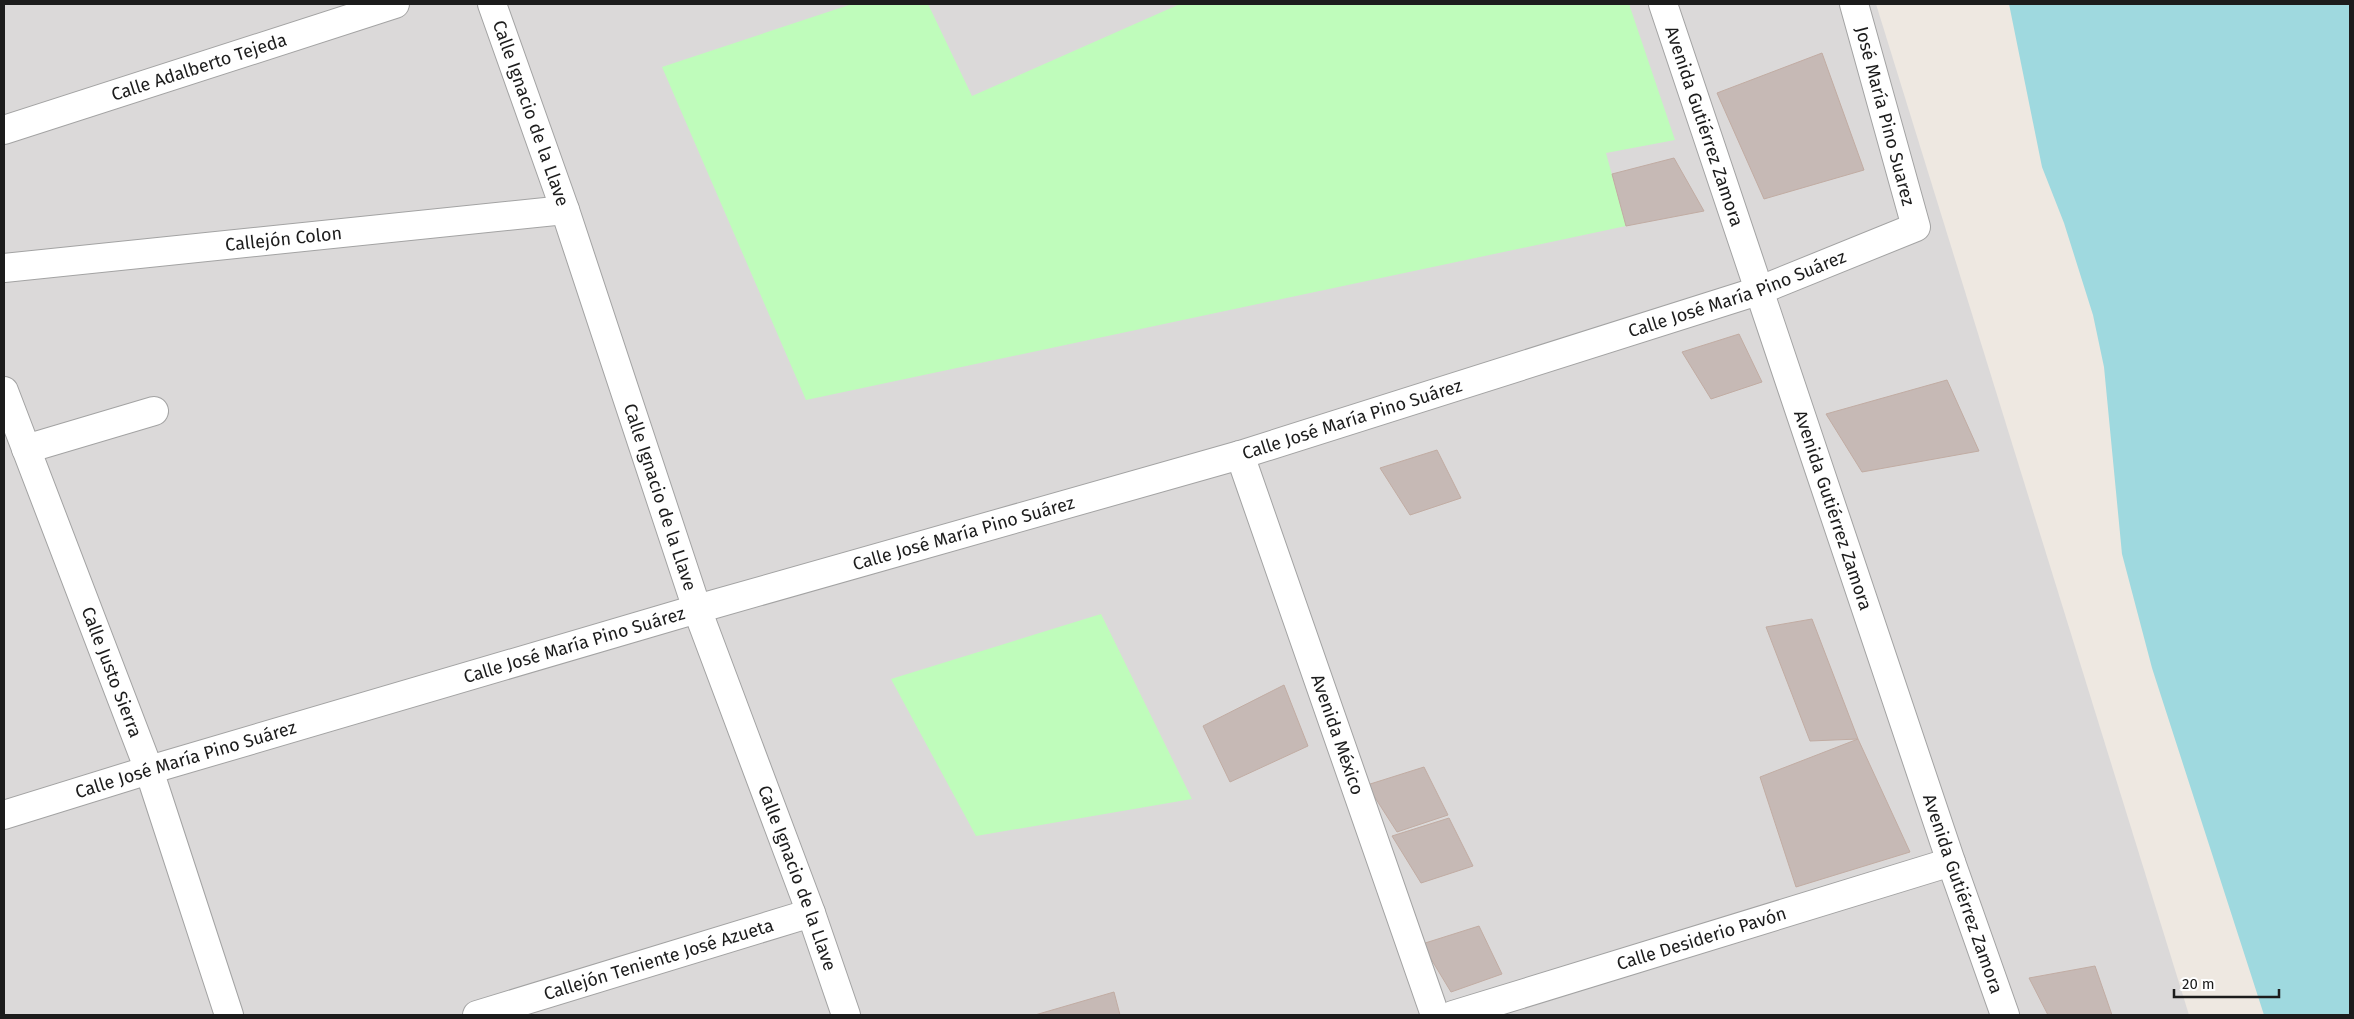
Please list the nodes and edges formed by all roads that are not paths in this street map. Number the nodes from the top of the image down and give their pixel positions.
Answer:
1 (395, 4) edge
2 (492, 4) edge
3 (1663, 4) edge
4 (1854, 4) edge
5 (4, 130) edge
6 (565, 210) junction
7 (1916, 227) joint
8 (4, 268) edge
9 (1758, 291) junction
10 (4, 391) edge
11 (154, 411) dead end
12 (26, 449) junction
13 (1240, 455) junction
14 (697, 610) junction
15 (149, 770) junction
16 (4, 815) edge
17 (1951, 862) junction
18 (811, 913) junction
19 (229, 1015) edge
20 (477, 1015) edge
21 (846, 1015) edge
22 (1434, 1015) edge
23 (1453, 1015) edge
24 (2005, 1015) edge

1 - 5 street, Calle Adalberto Tejeda
2 - 6 street, Calle Ignacio de la Llave
3 - 9 street, Avenida Gutiérrez Zamora
4 - 7 street, José María Pino Suarez
6 - 8 street, Callejón Colon
6 - 14 street, Calle Ignacio de la Llave
7 - 9 street, Calle José María Pino Suárez
9 - 13 street, Calle José María Pino Suárez
9 - 17 street, Avenida Gutiérrez Zamora
10 - 12 street, Calle Justo Sierra
11 - 12 street
12 - 15 street, Calle Justo Sierra
13 - 14 street, Calle José María Pino Suárez
13 - 22 street, Avenida México
14 - 15 street, Calle José María Pino Suárez
14 - 18 street, Calle Ignacio de la Llave
15 - 16 street, Calle José María Pino Suárez
15 - 19 street, Calle Justo Sierra
17 - 23 street, Calle Desiderio Pavón
17 - 24 street, Avenida Gutiérrez Zamora
18 - 20 street, Callejón Teniente José Azueta
18 - 21 street, Calle Ignacio de la Llave

